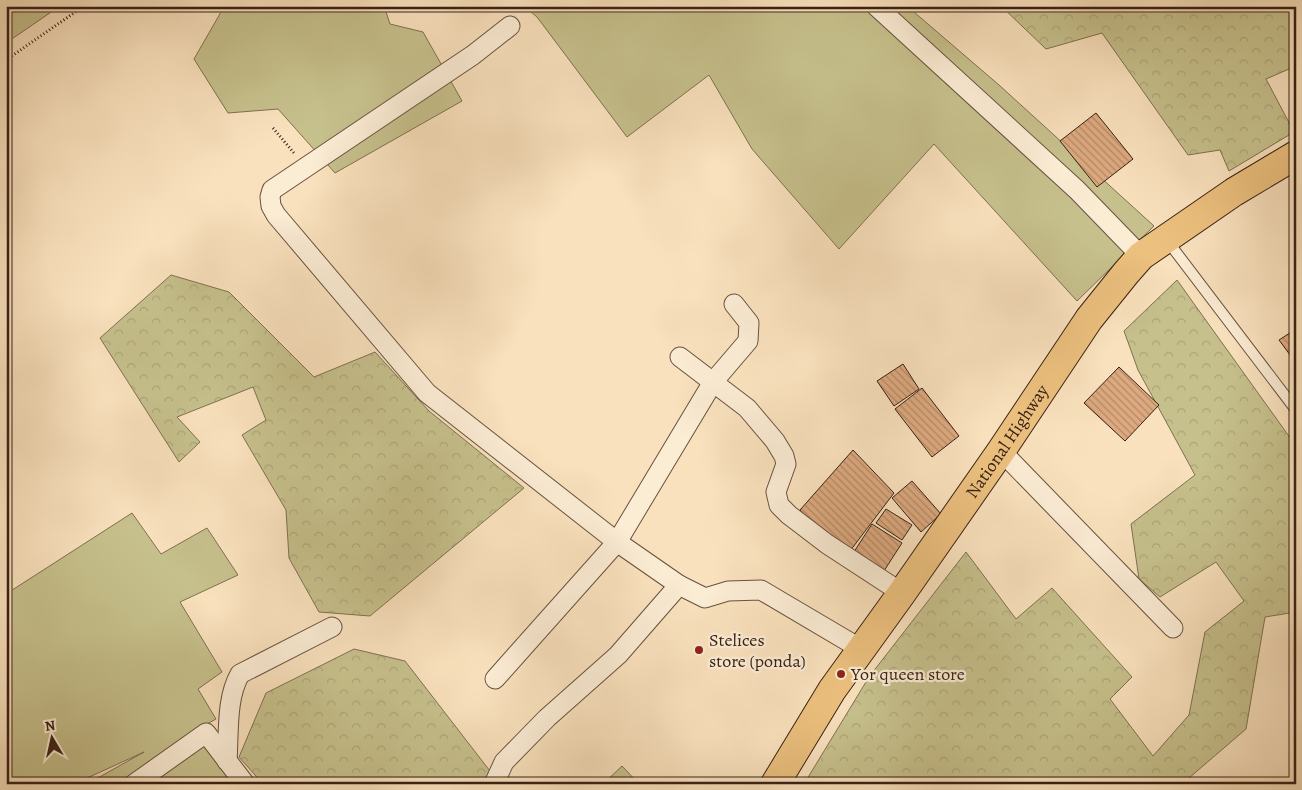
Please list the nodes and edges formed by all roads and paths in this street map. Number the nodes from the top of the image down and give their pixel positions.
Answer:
1 (84, 6) edge
2 (876, 6) edge
3 (510, 26) dead end
4 (6, 60) edge
5 (273, 128) dead end
6 (1296, 155) edge
7 (306, 166) junction
8 (1166, 239) junction
9 (1141, 256) junction
10 (734, 304) dead end
11 (680, 357) dead end
12 (714, 382) junction
13 (1296, 410) edge
14 (1001, 451) junction
15 (617, 542) junction
16 (679, 584) junction
17 (902, 593) junction
18 (332, 627) dead end
19 (1173, 628) dead end
20 (861, 649) junction
21 (495, 679) dead end
22 (228, 761) junction
23 (134, 784) edge
24 (245, 784) edge
25 (494, 784) edge
26 (776, 784) edge

1 - 4 path
2 - 9 street
3 - 7 street
5 - 7 path
6 - 8 main road, National Highway
7 - 15 street
8 - 9 main road, National Highway
8 - 13 lane
9 - 14 main road, National Highway
10 - 12 street
11 - 12 street
12 - 15 street
12 - 17 street
14 - 17 main road, National Highway
14 - 19 street
15 - 16 street
15 - 21 street
16 - 20 street
16 - 25 street
17 - 20 main road, National Highway
18 - 22 street
20 - 26 main road, National Highway
22 - 23 street
22 - 24 street

